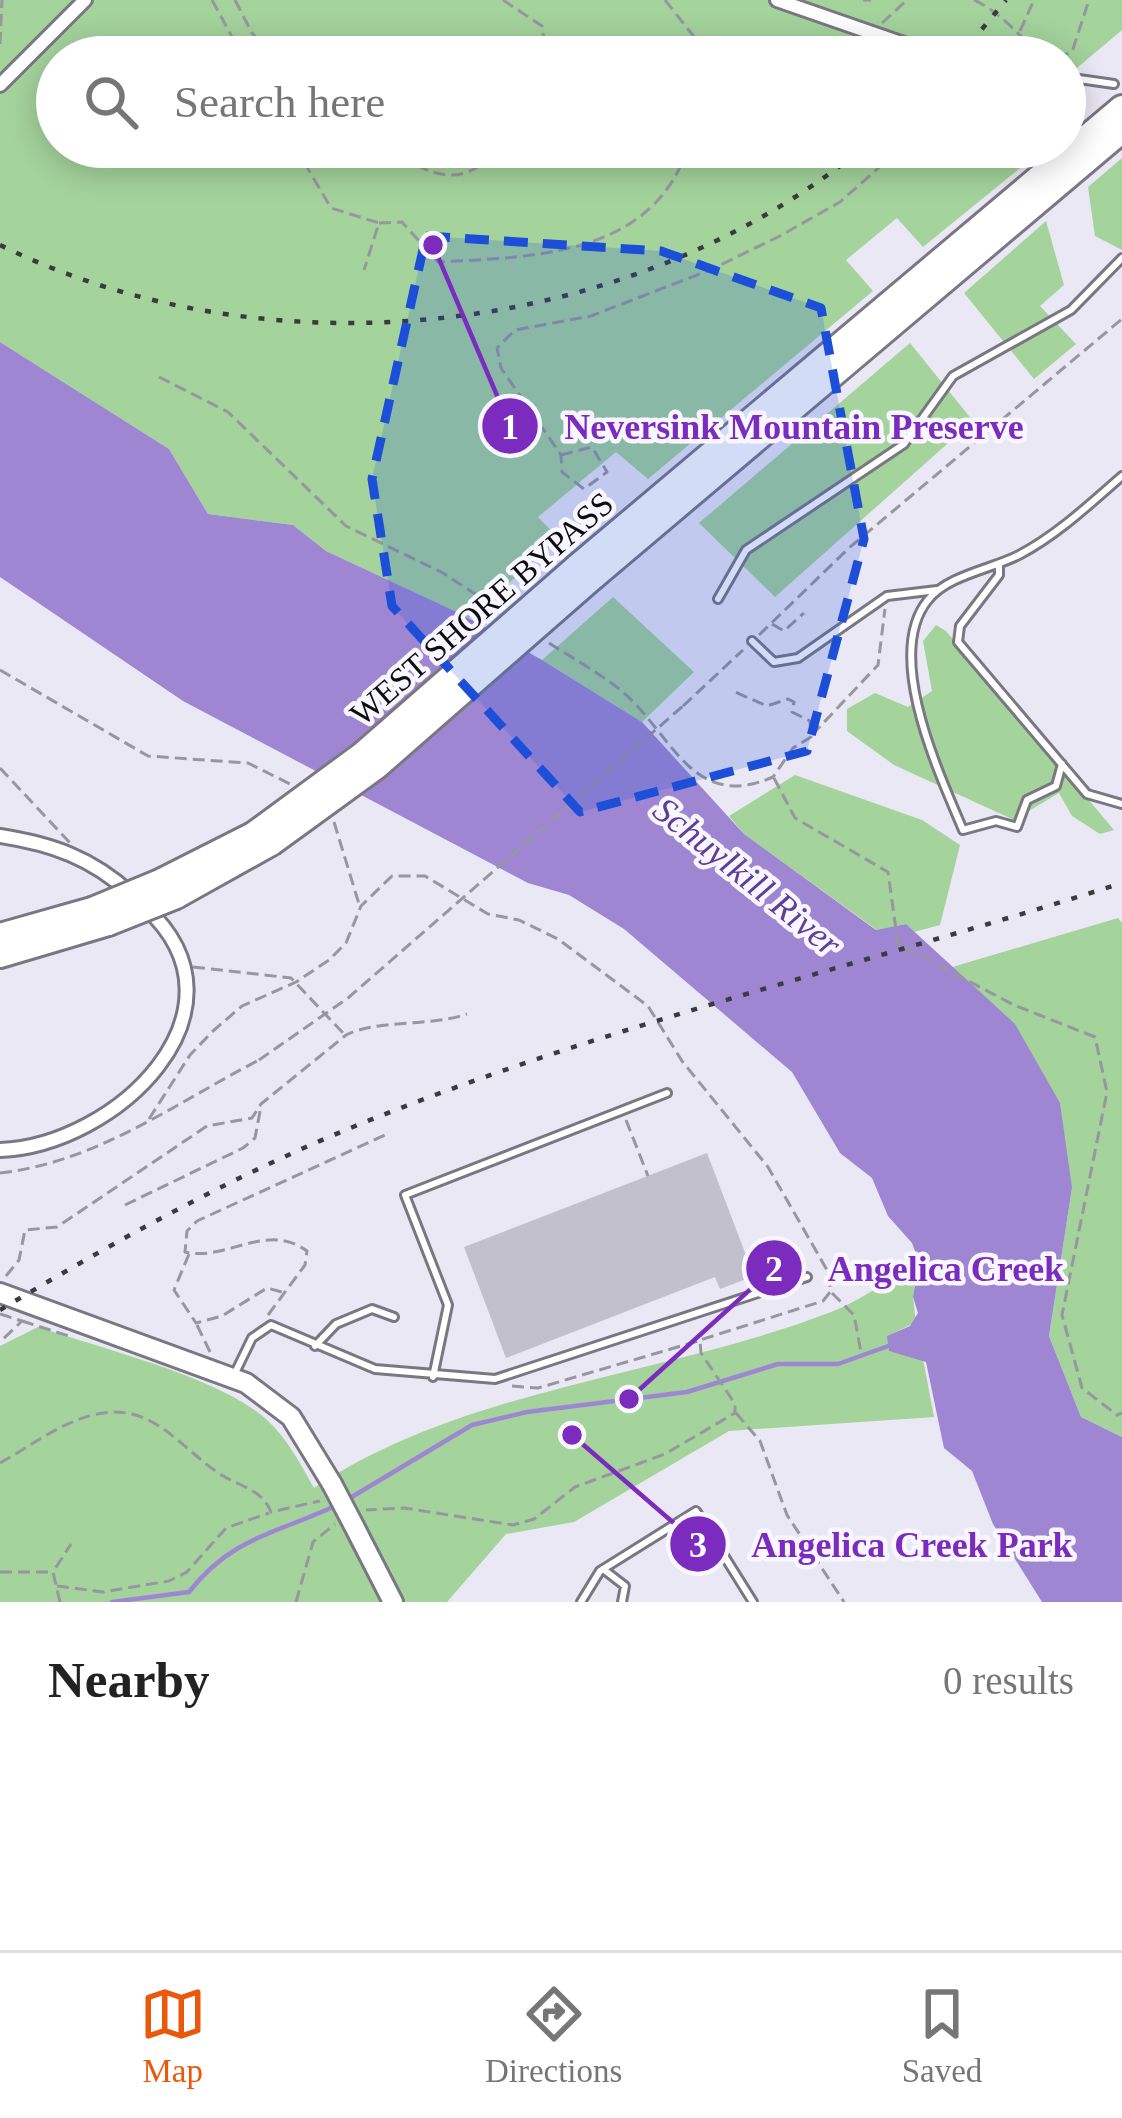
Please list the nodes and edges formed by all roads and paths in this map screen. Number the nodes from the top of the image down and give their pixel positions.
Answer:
1 (2, 0) edge
2 (86, 0) edge
3 (212, 0) edge
4 (235, 0) edge
5 (503, 0) edge
6 (665, 0) edge
7 (777, 0) edge
8 (907, 0) edge
9 (974, 0) edge
10 (1034, 0) edge
11 (1089, 0) edge
12 (1020, 33) junction
13 (866, 35) junction
14 (50, 36) edge
15 (232, 36) edge
16 (255, 36) edge
17 (543, 36) edge
18 (693, 36) edge
19 (870, 36) edge
20 (1024, 36) edge
21 (1077, 36) edge
22 (0, 44) edge
23 (36, 49) edge
24 (0, 85) edge
25 (1086, 85) edge
26 (1118, 96) edge
27 (1086, 125) edge
28 (1122, 130) edge
29 (1086, 160) edge
30 (307, 168) edge
31 (425, 168) edge
32 (482, 168) edge
33 (677, 168) edge
34 (878, 168) edge
35 (1037, 168) edge
36 (1076, 168) edge
37 (380, 223) junction
38 (1122, 258) edge
39 (364, 270) dead end
40 (1122, 319) edge
41 (561, 455) junction
42 (1122, 476) edge
43 (998, 564) junction
44 (585, 572) junction
45 (941, 589) junction
46 (886, 596) junction
47 (718, 599) dead end
48 (804, 613) dead end
49 (771, 623) junction
50 (752, 641) junction
51 (0, 670) edge
52 (811, 736) dead end
53 (1062, 764) junction
54 (0, 768) edge
55 (773, 777) dead end
56 (299, 789) dead end
57 (1122, 804) edge
58 (329, 816) dead end
59 (0, 836) edge
60 (68, 851) junction
61 (361, 907) junction
62 (100, 917) junction
63 (0, 936) edge
64 (0, 955) edge
65 (186, 968) junction
66 (296, 982) junction
67 (467, 1014) dead end
68 (346, 1035) junction
69 (667, 1093) dead end
70 (261, 1104) junction
71 (626, 1118) dead end
72 (149, 1119) junction
73 (387, 1134) dead end
74 (0, 1150) edge
75 (0, 1173) edge
76 (648, 1176) dead end
77 (125, 1205) dead end
78 (190, 1253) junction
79 (0, 1271) edge
80 (9, 1274) junction
81 (807, 1277) dead end
82 (0, 1281) edge
83 (282, 1292) junction
84 (831, 1292) junction
85 (0, 1293) edge
86 (0, 1313) edge
87 (394, 1317) dead end
88 (196, 1323) junction
89 (257, 1332) junction
90 (700, 1340) junction
91 (0, 1342) edge
92 (315, 1346) junction
93 (861, 1352) dead end
94 (212, 1368) junction
95 (233, 1376) junction
96 (433, 1377) junction
97 (508, 1386) dead end
98 (1122, 1412) edge
99 (735, 1413) junction
100 (0, 1462) edge
101 (329, 1491) junction
102 (271, 1512) junction
103 (71, 1544) dead end
104 (603, 1569) junction
105 (0, 1572) edge
106 (52, 1572) junction
107 (57, 1586) junction
108 (60, 1602) edge
109 (296, 1602) edge
110 (393, 1602) edge
111 (581, 1602) edge
112 (622, 1602) edge
113 (753, 1602) edge
114 (844, 1602) edge

1 - 22 path
2 - 14 street
3 - 15 path
4 - 16 path
5 - 17 path
6 - 18 path
7 - 13 street
8 - 13 path
9 - 12 path
10 - 12 path
11 - 21 path
12 - 20 path
13 - 19 street
23 - 24 street
25 - 26 lane
26 - 27 highway, WEST SHORE BYPASS
28 - 29 highway, WEST SHORE BYPASS
30 - 37 path
31 - 32 path
33 - 37 path
34 - 41 path
35 - 44 highway, WEST SHORE BYPASS
36 - 44 highway, WEST SHORE BYPASS
37 - 39 path
38 - 47 lane
40 - 49 path
41 - 41 path
42 - 43 lane
43 - 45 lane
43 - 53 lane
44 - 62 highway, WEST SHORE BYPASS, bridge
45 - 46 lane
45 - 53 lane
46 - 50 lane
46 - 52 path
48 - 49 path
49 - 50 path
50 - 72 path, bridge
51 - 56 path
53 - 57 lane
54 - 60 path
55 - 98 path
58 - 61 path
59 - 60 street
60 - 65 street
61 - 66 path
61 - 84 path
62 - 63 highway, WEST SHORE BYPASS
62 - 64 highway, WEST SHORE BYPASS
65 - 66 path
65 - 74 street
66 - 68 path
66 - 72 path
67 - 68 path
68 - 70 path
69 - 96 lane
70 - 77 path
70 - 80 path
71 - 76 path
72 - 75 path
73 - 78 path
78 - 83 path
78 - 88 path
79 - 80 path
80 - 82 path
81 - 96 lane
83 - 88 path
83 - 89 path
84 - 90 path
84 - 93 path
85 - 94 main road
86 - 91 path
87 - 92 lane
88 - 94 path
89 - 92 lane
89 - 95 lane
90 - 97 path
90 - 99 path
92 - 96 lane
94 - 95 main road
95 - 101 main road
99 - 109 path
99 - 114 path
100 - 102 path
101 - 102 path
101 - 110 main road, bridge
102 - 107 path
103 - 106 path
104 - 111 lane
104 - 112 lane
104 - 113 lane
105 - 106 path
106 - 107 path
107 - 108 path

